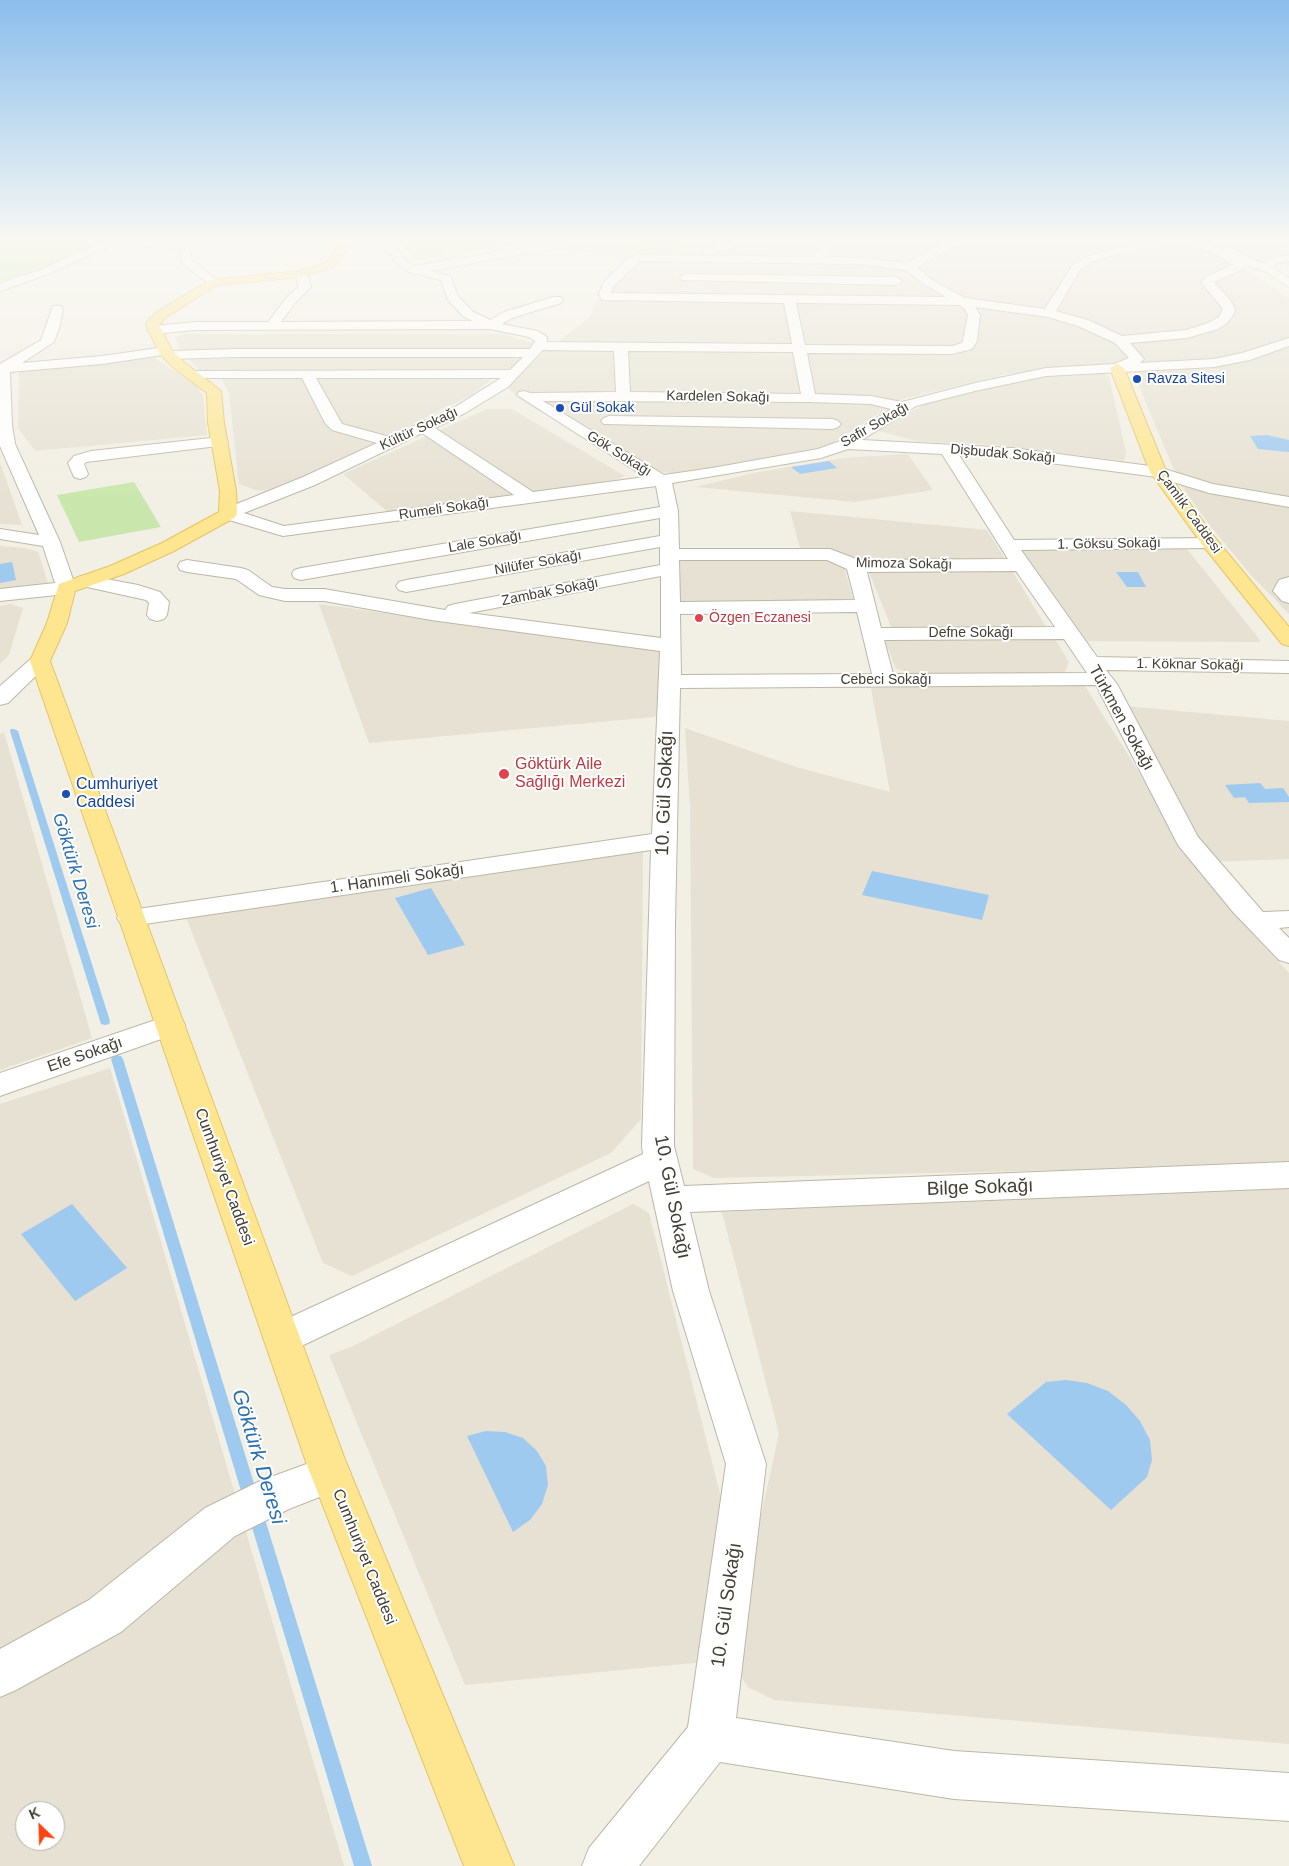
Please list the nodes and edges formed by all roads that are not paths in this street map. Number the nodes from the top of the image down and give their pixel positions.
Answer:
1 (54, 326) edge
2 (152, 326) edge
3 (195, 326) edge
4 (499, 326) edge
5 (794, 326) edge
6 (972, 326) edge
7 (1090, 326) edge
8 (1213, 326) edge
9 (153, 330) junction
10 (1120, 340) junction
11 (1289, 342) edge
12 (621, 347) junction
13 (538, 349) junction
14 (799, 349) junction
15 (167, 353) junction
16 (2, 368) edge
17 (1117, 368) junction
18 (194, 374) junction
19 (307, 374) junction
20 (513, 374) junction
21 (497, 388) junction
22 (623, 396) junction
23 (670, 396) junction
24 (530, 397) junction
25 (769, 398) junction
26 (809, 398) junction
27 (2, 407) edge
28 (904, 407) junction
29 (609, 421) dead end
30 (668, 422) junction
31 (769, 423) junction
32 (833, 424) dead end
33 (423, 427) junction
34 (220, 442) junction
35 (392, 442) junction
36 (846, 444) junction
37 (946, 449) junction
38 (1158, 472) junction
39 (80, 474) dead end
40 (1198, 483) junction
41 (1289, 496) edge
42 (531, 498) junction
43 (1289, 502) edge
44 (228, 514) junction
45 (668, 531) junction
46 (0, 534) edge
47 (51, 542) junction
48 (1210, 543) junction
49 (1008, 545) junction
50 (292, 552) junction
51 (1020, 565) junction
52 (187, 566) dead end
53 (856, 566) junction
54 (1289, 582) edge
55 (76, 584) junction
56 (406, 586) dead end
57 (0, 595) edge
58 (324, 595) junction
59 (1289, 597) edge
60 (866, 606) junction
61 (670, 608) junction
62 (431, 614) junction
63 (157, 615) dead end
64 (1069, 633) junction
65 (873, 634) junction
66 (1289, 640) edge
67 (671, 646) junction
68 (40, 661) junction
69 (1289, 667) edge
70 (1097, 671) junction
71 (884, 680) junction
72 (670, 682) junction
73 (0, 698) edge
74 (664, 840) junction
75 (131, 918) junction
76 (1289, 919) edge
77 (1256, 920) junction
78 (1289, 954) edge
79 (170, 1025) junction
80 (0, 1085) edge
81 (662, 1160) junction
82 (1289, 1175) edge
83 (670, 1200) junction
84 (282, 1338) junction
85 (331, 1474) junction
86 (0, 1674) edge
87 (710, 1737) junction
88 (1289, 1797) edge
89 (490, 1866) edge
90 (608, 1866) edge

1 - 16 street
2 - 9 main road
3 - 9 street
4 - 13 street
5 - 14 street
6 - 14 street
7 - 10 street
8 - 10 street
9 - 15 main road
10 - 17 street
11 - 17 street, Safir Sokağı
12 - 13 street
12 - 14 street
12 - 22 street
13 - 15 street
13 - 20 street, Kültür Sokağı
14 - 26 street
15 - 16 street
15 - 18 main road
16 - 27 street
17 - 28 street, Safir Sokağı
17 - 38 main road, Çamlık Caddesi
18 - 19 street
18 - 34 main road
19 - 20 street
19 - 35 street
20 - 21 street, Kültür Sokağı
21 - 24 street, Gök Sokağı
21 - 33 street, Kültür Sokağı
22 - 23 street, Kardelen Sokağı
22 - 24 street, Kardelen Sokağı
23 - 25 street, Kardelen Sokağı
23 - 30 street
24 - 45 street, Gök Sokağı
25 - 26 street, Kardelen Sokağı
25 - 31 street
26 - 28 street, Kardelen Sokağı
27 - 47 street
28 - 36 street, Safir Sokağı
29 - 30 street
30 - 31 street
31 - 32 street
33 - 35 street, Kültür Sokağı
33 - 42 street
34 - 39 street
34 - 44 main road
35 - 44 street, Kültür Sokağı
36 - 37 street, Dişbudak Sokağı
36 - 45 street, Safir Sokağı
37 - 38 street, Dişbudak Sokağı
37 - 49 street, Türkmen Sokağı
38 - 40 street, Dişbudak Sokağı
38 - 48 main road, Çamlık Caddesi
40 - 41 street
40 - 43 street
42 - 45 street, Rumeli Sokağı
42 - 50 street, Rumeli Sokağı
44 - 50 street, Rumeli Sokağı
44 - 55 main road
45 - 50 street, Lale Sokağı
45 - 53 street, Mimoza Sokağı
45 - 56 street, Nilüfer Sokağı
45 - 61 street, 10. Gül Sokağı
45 - 62 street, Zambak Sokağı
46 - 47 street
47 - 55 street
48 - 49 street, 1. Göksu Sokağı
48 - 66 main road, Çamlık Caddesi
49 - 51 street, Türkmen Sokağı
50 - 58 street
51 - 53 street, Mimoza Sokağı
51 - 64 street, Türkmen Sokağı
52 - 58 street
53 - 60 street
54 - 59 street
55 - 57 street
55 - 63 street
55 - 68 main road
58 - 62 street
60 - 61 street
60 - 65 street
61 - 67 street, 10. Gül Sokağı
62 - 67 street
64 - 65 street, Defne Sokağı
64 - 70 street, Türkmen Sokağı
65 - 71 street
67 - 72 street, 10. Gül Sokağı
68 - 73 street
68 - 75 main road, Cumhuriyet Caddesi
69 - 70 street, 1. Köknar Sokağı
70 - 71 street, Cebeci Sokağı
70 - 77 street, Türkmen Sokağı
71 - 72 street, Cebeci Sokağı
72 - 74 street, 10. Gül Sokağı
74 - 75 street, 1. Hanımeli Sokağı
74 - 81 street, 10. Gül Sokağı
75 - 79 main road, Cumhuriyet Caddesi
76 - 77 street
77 - 78 street, Türkmen Sokağı
79 - 80 street, Efe Sokağı
79 - 84 main road, Cumhuriyet Caddesi
81 - 83 street, 10. Gül Sokağı
81 - 84 street
82 - 83 street, Bilge Sokağı
83 - 87 street, 10. Gül Sokağı
84 - 85 main road, Cumhuriyet Caddesi
85 - 86 street
85 - 89 main road, Cumhuriyet Caddesi
87 - 88 street
87 - 90 street

